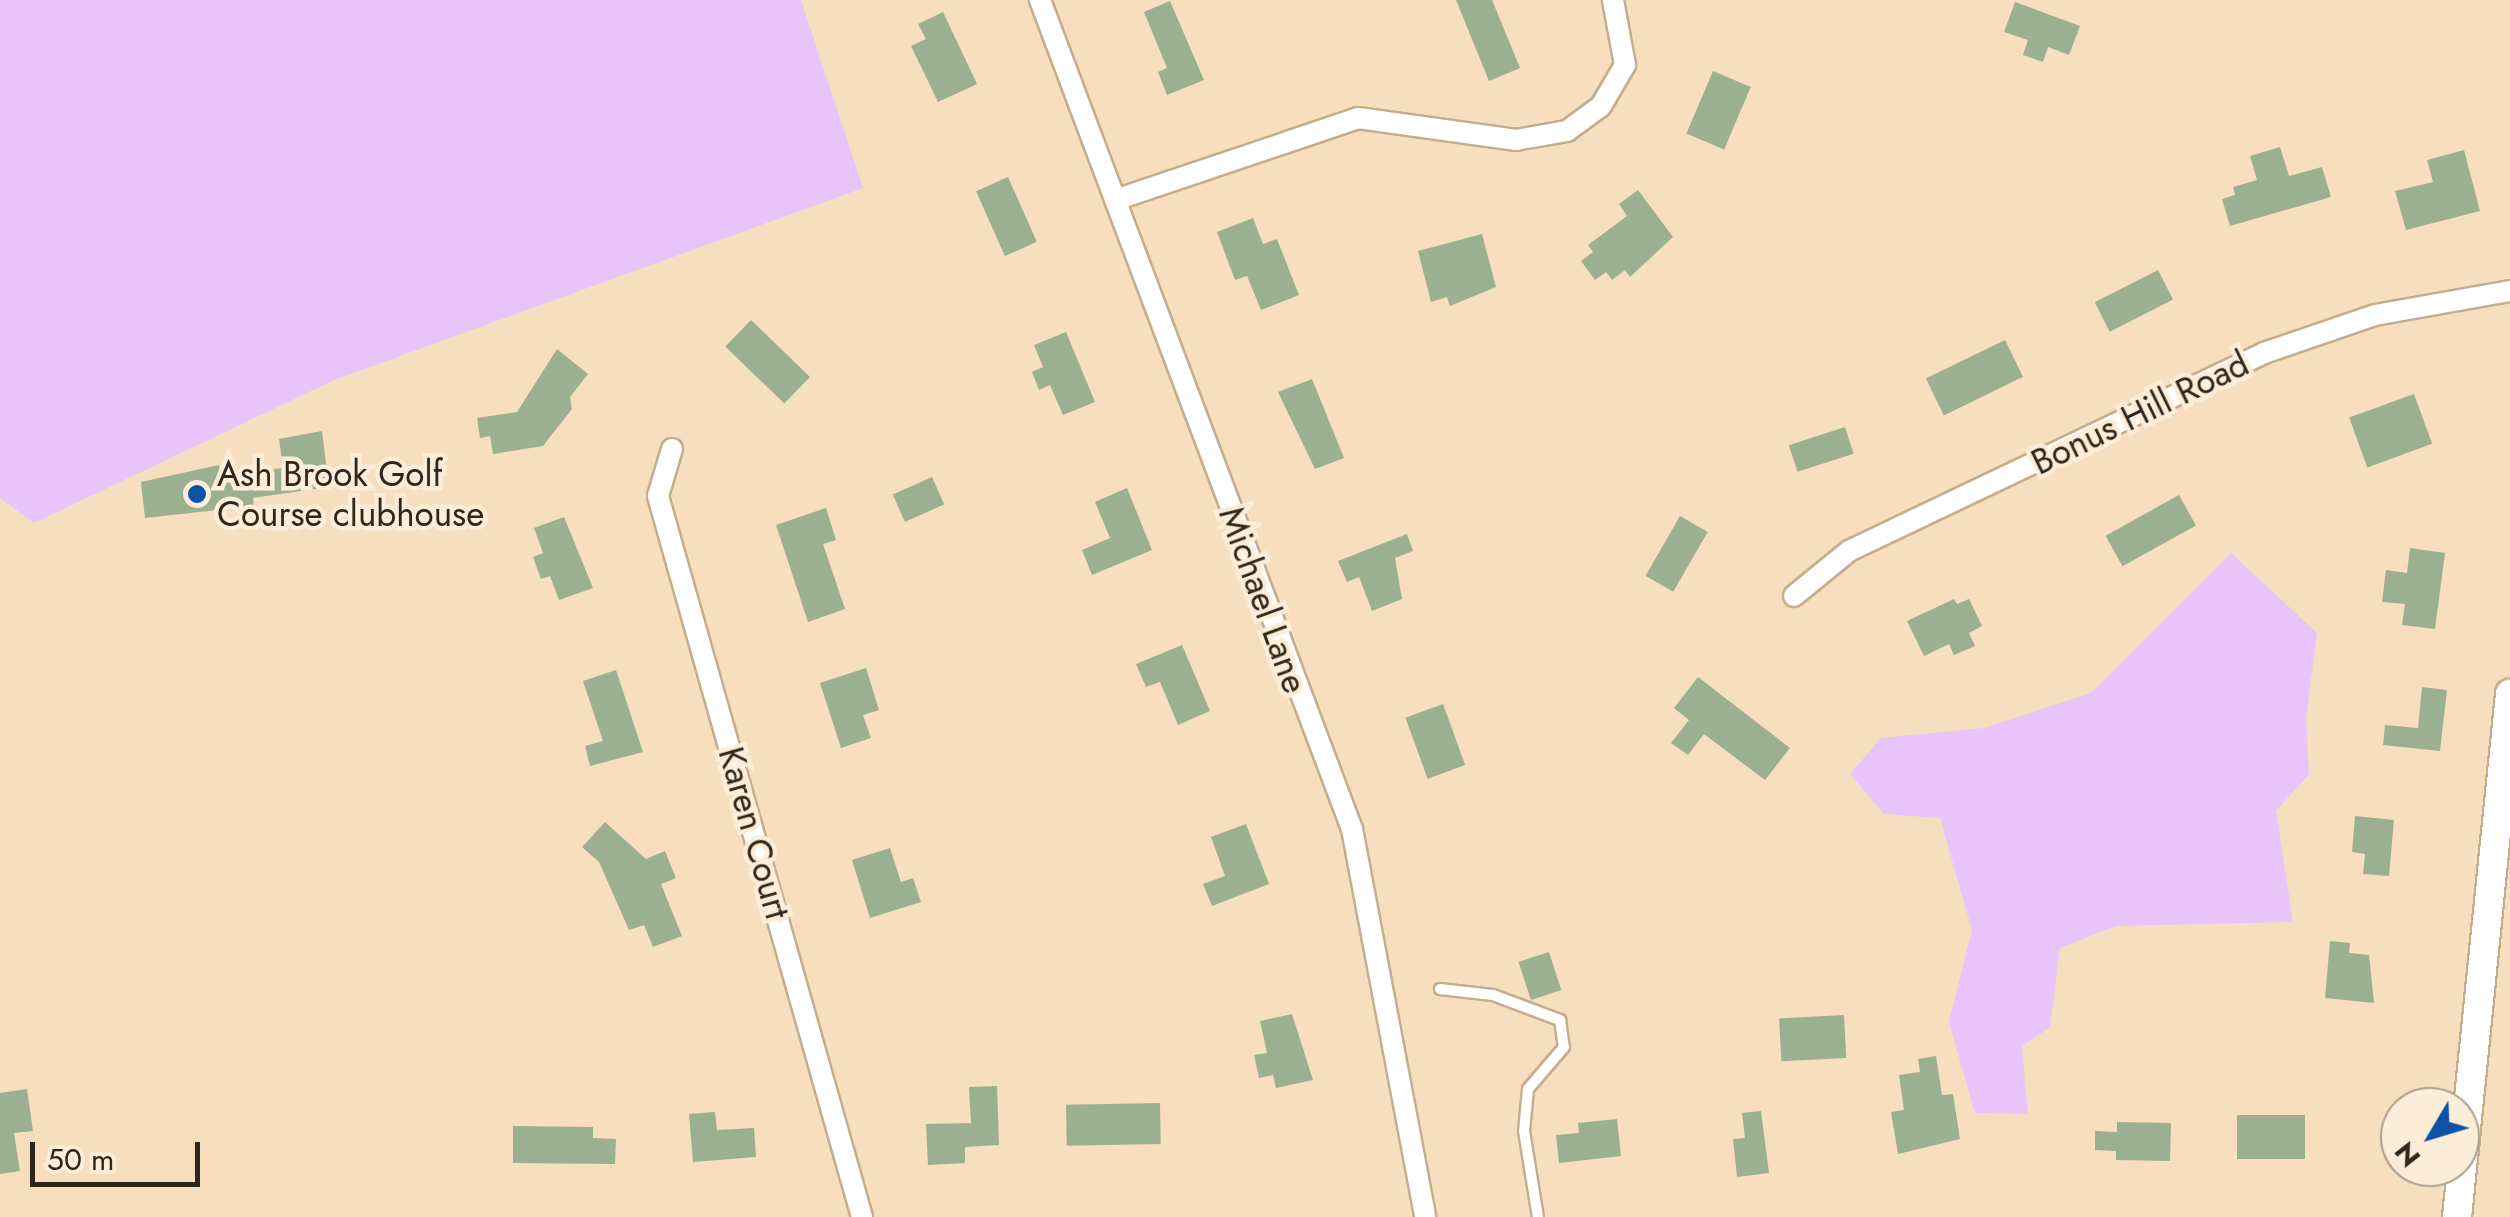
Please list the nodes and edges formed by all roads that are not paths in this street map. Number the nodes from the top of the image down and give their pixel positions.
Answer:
1 (1040, 0) edge
2 (1613, 0) edge
3 (1114, 200) junction
4 (2510, 291) edge
5 (672, 449) dead end
6 (1794, 596) dead end
7 (2510, 694) edge
8 (1440, 989) dead end
9 (862, 1217) edge
10 (1425, 1217) edge
11 (1538, 1217) edge
12 (2457, 1217) edge

1 - 3 street, Michael Lane
2 - 3 street
3 - 10 street, Michael Lane
4 - 6 street, Bonus Hill Road
5 - 9 street, Karen Court
7 - 12 street
8 - 11 lane

